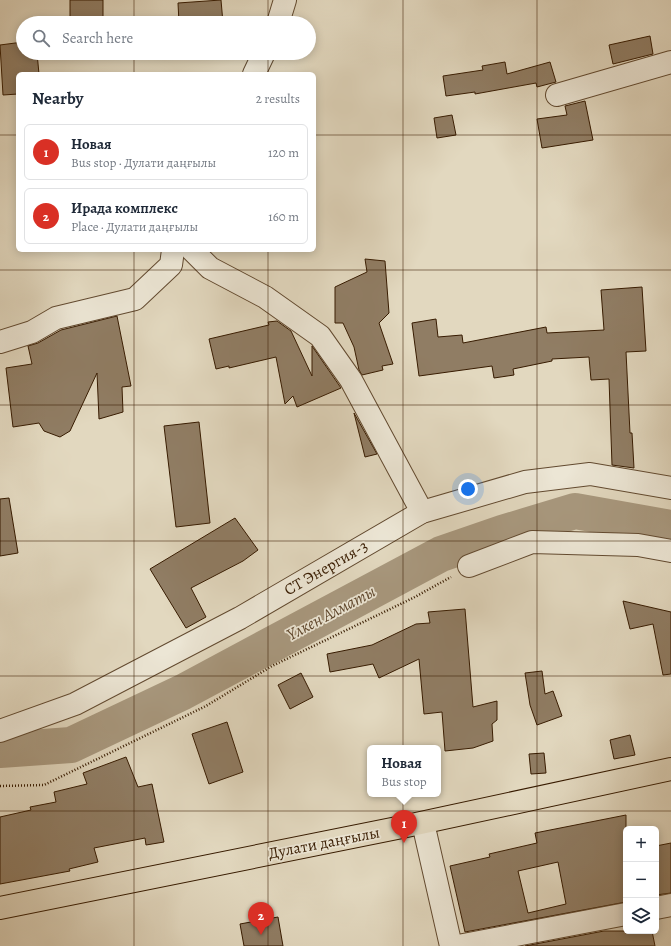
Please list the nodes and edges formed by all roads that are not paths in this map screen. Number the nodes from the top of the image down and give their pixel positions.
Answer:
1 (285, 0) edge
2 (280, 16) edge
3 (261, 60) edge
4 (671, 62) edge
5 (255, 72) edge
6 (557, 95) dead end
7 (174, 252) edge
8 (194, 252) edge
9 (0, 342) edge
10 (671, 488) edge
11 (422, 512) junction
12 (671, 551) edge
13 (469, 566) road end
14 (0, 731) edge
15 (671, 769) edge
16 (423, 823) junction
17 (671, 906) edge
18 (0, 908) edge
19 (659, 908) edge
20 (623, 915) edge
21 (451, 946) edge
22 (458, 946) edge

1 - 2 street
3 - 5 street
4 - 6 street
7 - 9 street
8 - 11 street
10 - 11 street, СТ Энергия-3
11 - 14 street, СТ Энергия-3
12 - 13 street
15 - 16 main road, Дулати даңғылы
16 - 18 main road, Дулати даңғылы
16 - 21 street
17 - 19 street
20 - 22 street

